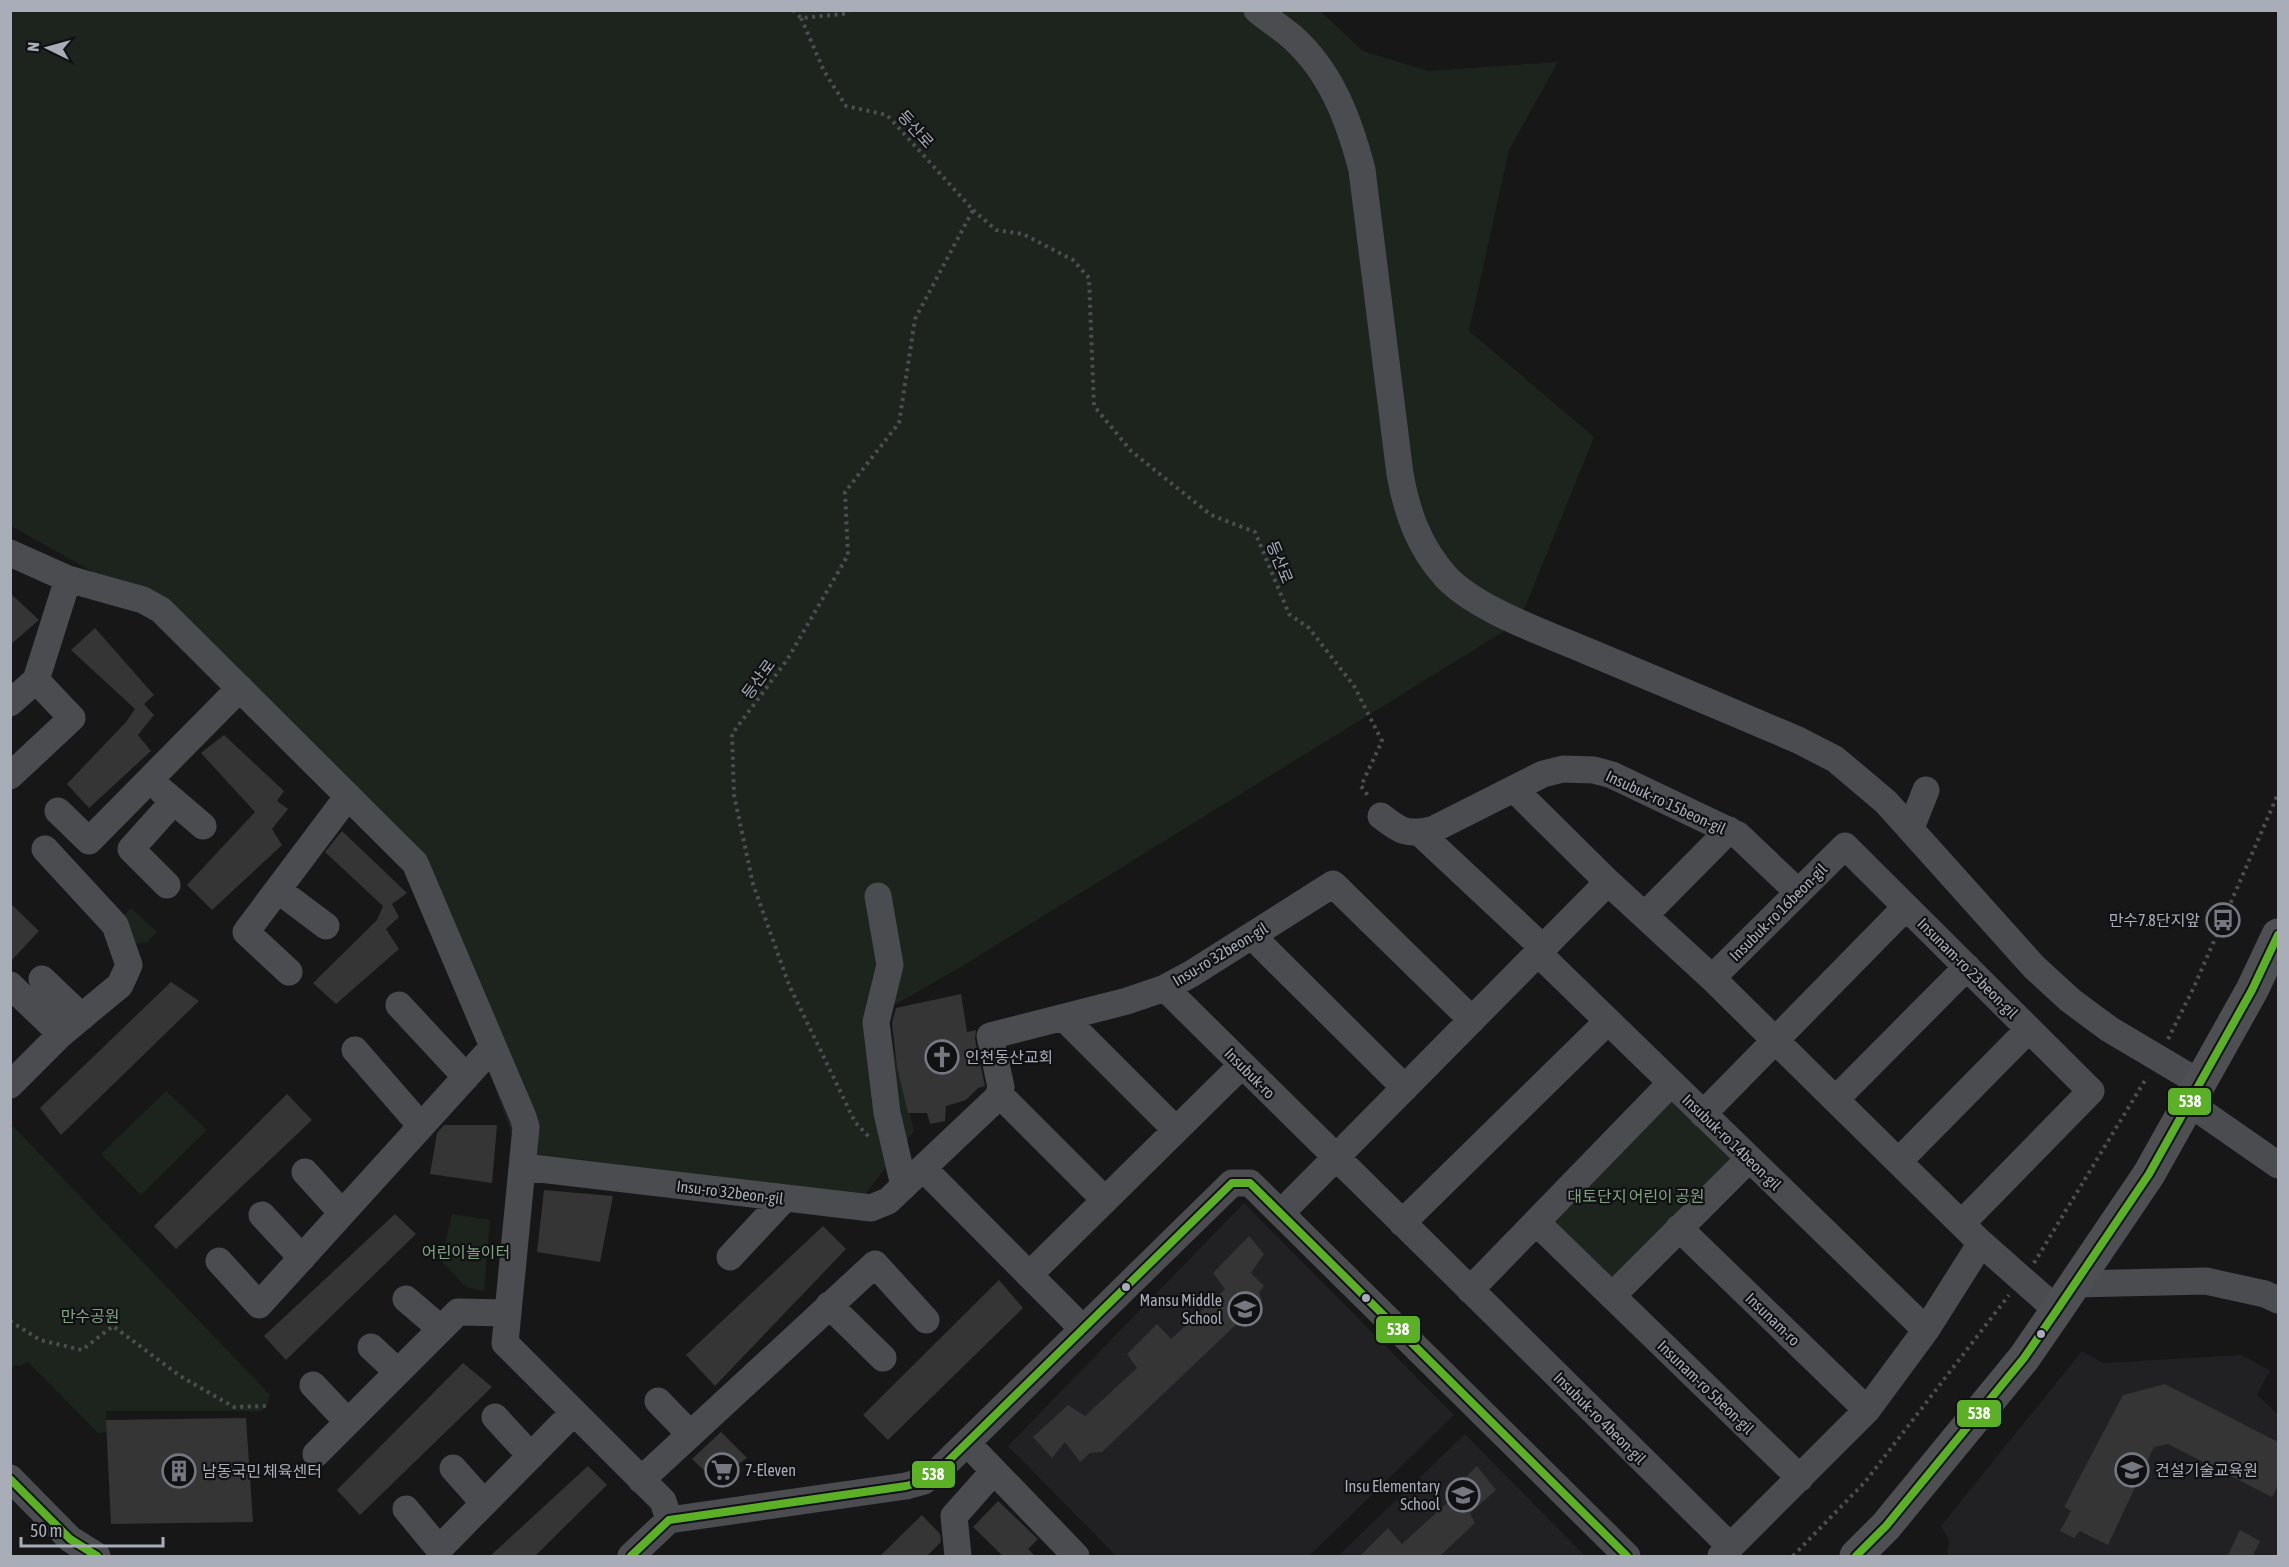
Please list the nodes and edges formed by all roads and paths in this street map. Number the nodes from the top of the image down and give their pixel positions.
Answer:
1 (793, 10) edge
2 (850, 10) edge
3 (1257, 10) edge
4 (801, 18) junction
5 (973, 210) junction
6 (10, 553) edge
7 (68, 579) junction
8 (36, 680) junction
9 (240, 688) junction
10 (12, 699) edge
11 (10, 776) edge
12 (150, 780) junction
13 (1515, 790) junction
14 (1926, 790) dead end
15 (2278, 794) edge
16 (348, 796) junction
17 (174, 801) junction
18 (58, 812) dead end
19 (1381, 816) joint
20 (203, 826) dead end
21 (1911, 828) junction
22 (1729, 830) junction
23 (1420, 833) junction
24 (1845, 846) joint
25 (45, 849) dead end
26 (1608, 882) junction
27 (167, 885) dead end
28 (278, 890) junction
29 (1798, 892) junction
30 (878, 896) dead end
31 (1906, 907) junction
32 (1645, 915) junction
33 (326, 926) dead end
34 (2278, 935) edge
35 (1252, 936) junction
36 (1540, 950) junction
37 (1966, 967) junction
38 (289, 972) dead end
39 (1712, 978) junction
40 (42, 979) dead end
41 (10, 985) edge
42 (1165, 988) junction
43 (399, 1005) dead end
44 (1064, 1018) junction
45 (1472, 1020) junction
46 (1608, 1021) junction
47 (71, 1025) junction
48 (2029, 1029) junction
49 (1776, 1041) junction
50 (493, 1047) junction
51 (354, 1050) dead end
52 (2158, 1058) junction
53 (1242, 1065) junction
54 (466, 1077) junction
55 (13, 1078) edge
56 (1671, 1083) junction
57 (1405, 1088) junction
58 (2195, 1093) junction
59 (999, 1094) junction
60 (1836, 1099) junction
61 (1703, 1114) junction
62 (421, 1126) junction
63 (1176, 1130) junction
64 (1336, 1158) junction
65 (1749, 1159) junction
66 (1899, 1161) junction
67 (2278, 1165) edge
68 (523, 1167) junction
69 (305, 1172) dead end
70 (909, 1173) junction
71 (785, 1198) junction
72 (1105, 1200) junction
73 (1282, 1212) junction
74 (342, 1213) junction
75 (262, 1215) dead end
76 (1536, 1222) junction
77 (1402, 1223) junction
78 (1962, 1223) junction
79 (1679, 1228) junction
80 (1981, 1243) junction
81 (730, 1257) dead end
82 (302, 1258) junction
83 (219, 1261) dead end
84 (1029, 1275) junction
85 (2022, 1279) junction
86 (1470, 1290) junction
87 (1612, 1296) junction
88 (2066, 1297) junction
89 (406, 1299) dead end
90 (452, 1299) dead end
91 (2278, 1300) edge
92 (830, 1305) junction
93 (506, 1308) junction
94 (926, 1320) dead end
95 (10, 1321) edge
96 (441, 1329) junction
97 (1083, 1329) junction
98 (1926, 1330) junction
99 (371, 1347) dead end
100 (883, 1358) dead end
101 (398, 1372) junction
102 (314, 1385) dead end
103 (658, 1401) dead end
104 (269, 1406) dead end
105 (1867, 1410) junction
106 (574, 1413) junction
107 (495, 1417) dead end
108 (348, 1422) junction
109 (690, 1434) junction
110 (967, 1443) junction
111 (316, 1454) dead end
112 (531, 1456) junction
113 (453, 1468) dead end
114 (994, 1471) junction
115 (10, 1478) edge
116 (1800, 1478) junction
117 (641, 1480) junction
118 (484, 1503) junction
119 (406, 1509) dead end
120 (669, 1520) junction
121 (1726, 1552) edge
122 (97, 1557) edge
123 (632, 1557) edge
124 (958, 1557) edge
125 (1076, 1557) edge
126 (1627, 1557) edge
127 (1793, 1557) edge
128 (1856, 1557) edge

1 - 4 path, 등산로
2 - 4 path
3 - 21 street
4 - 5 path, 등산로
5 - 19 path, 등산로
5 - 70 path, 등산로
6 - 7 street
7 - 8 street
7 - 9 street
8 - 10 street
8 - 11 street
9 - 12 street
9 - 16 street
12 - 17 street
12 - 18 street
13 - 22 street, Insubuk-ro 15beon-gil
13 - 23 street, Insubuk-ro 15beon-gil
13 - 26 street
14 - 21 street
15 - 52 path
16 - 28 street
16 - 50 street
17 - 20 street
17 - 27 street
19 - 23 street
21 - 52 street
22 - 29 street, Insubuk-ro 15beon-gil
22 - 32 street
23 - 36 street
24 - 29 street, Insubuk-ro 16beon-gil
24 - 31 street, Insunam-ro 23beon-gil
25 - 47 street
26 - 32 street
26 - 36 street
28 - 33 street
28 - 38 street
29 - 39 street, Insubuk-ro 16beon-gil
30 - 70 street
31 - 37 street, Insunam-ro 23beon-gil
31 - 49 street
32 - 39 street
34 - 58 main road
35 - 42 street, Insu-ro 32beon-gil
35 - 45 street, Insu-ro 32beon-gil
35 - 57 street
36 - 45 street
36 - 46 street, Insubuk-ro 14beon-gil
37 - 48 street, Insunam-ro 23beon-gil
37 - 60 street
39 - 49 street
40 - 47 street
41 - 47 street
42 - 44 street, Insu-ro 32beon-gil
42 - 53 street, Insubuk-ro
43 - 54 street
44 - 59 street, Insu-ro 32beon-gil
44 - 63 street
45 - 57 street
46 - 56 street, Insubuk-ro 14beon-gil
46 - 77 street
47 - 55 street
48 - 66 street
48 - 78 street, Insunam-ro 23beon-gil
49 - 60 street
49 - 61 street
50 - 54 street
50 - 68 street
51 - 62 street
52 - 58 street
52 - 85 path
53 - 63 street
53 - 64 street, Insubuk-ro
54 - 62 street
56 - 61 street, Insubuk-ro 14beon-gil
56 - 76 street
57 - 64 street
58 - 67 street
58 - 88 main road
59 - 70 street, Insu-ro 32beon-gil
59 - 72 street
60 - 66 street
61 - 65 street, Insubuk-ro 14beon-gil
62 - 74 street
63 - 72 street
64 - 73 street
64 - 77 street, Insubuk-ro 4beon-gil
65 - 79 street
65 - 98 street, Insubuk-ro 14beon-gil
66 - 78 street
68 - 71 street, Insu-ro 32beon-gil
68 - 93 street
69 - 74 street
70 - 71 street, Insu-ro 32beon-gil
70 - 84 street
71 - 81 street
72 - 84 street
73 - 97 street
73 - 126 street
74 - 82 street
75 - 82 street
76 - 86 street
76 - 87 street, Insunam-ro 5beon-gil
77 - 86 street, Insubuk-ro 4beon-gil
78 - 80 street
79 - 87 street
79 - 105 street, Insunam-ro
80 - 85 street
80 - 98 street
82 - 83 street
84 - 97 street
85 - 88 street
85 - 127 path
86 - 121 street, Insubuk-ro 4beon-gil
87 - 116 street, Insunam-ro 5beon-gil
88 - 91 street
88 - 128 main road
89 - 96 street
90 - 93 street
92 - 94 street
92 - 100 street
92 - 109 street
93 - 96 street
93 - 106 street
95 - 104 path
96 - 101 street
97 - 110 street
98 - 105 street
99 - 101 street
101 - 108 street
102 - 108 street
103 - 109 street
105 - 116 street
106 - 112 street
106 - 117 street
107 - 112 street
108 - 111 street
109 - 117 street
110 - 114 street
110 - 120 street
112 - 118 street
113 - 118 street
114 - 124 street
114 - 125 street
115 - 122 street
116 - 121 street
117 - 120 street
118 - 119 street
120 - 123 street

